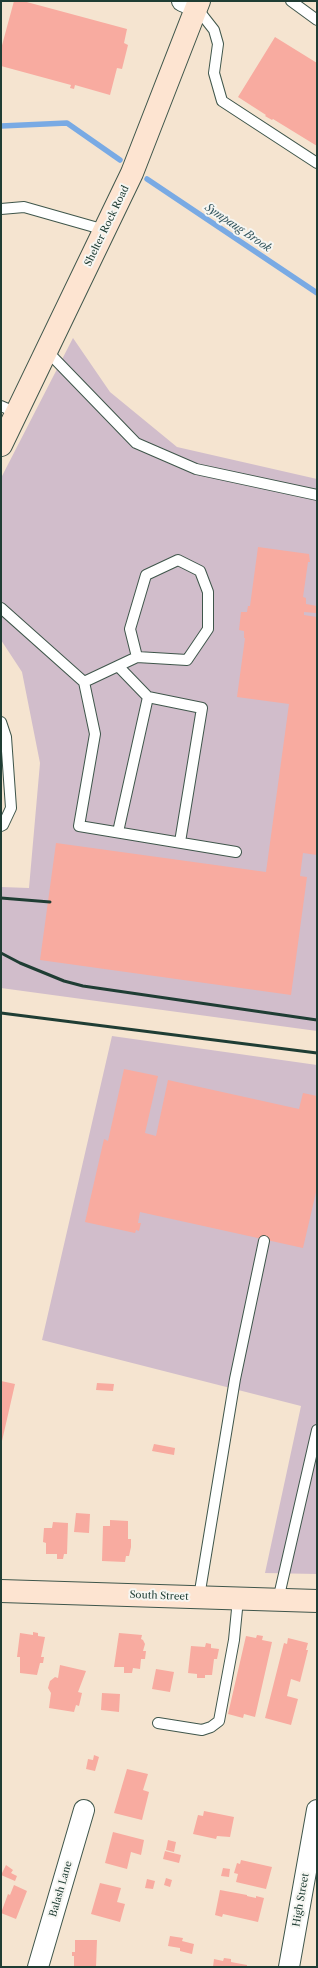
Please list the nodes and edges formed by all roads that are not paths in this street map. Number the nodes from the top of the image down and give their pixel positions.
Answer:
1 (291, 1) edge
2 (192, 3) edge
3 (317, 20) edge
4 (317, 163) edge
5 (1, 209) edge
6 (105, 230) junction
7 (47, 351) junction
8 (9, 409) edge
9 (1, 445) edge
10 (317, 495) edge
11 (1, 608) edge
12 (137, 658) junction
13 (118, 666) junction
14 (84, 682) junction
15 (148, 697) junction
16 (1, 722) edge
17 (1, 826) edge
18 (118, 832) junction
19 (180, 842) junction
20 (236, 852) dead end
21 (264, 1241) dead end
22 (317, 1430) edge
23 (1, 1591) edge
24 (199, 1597) junction
25 (238, 1599) junction
26 (278, 1600) junction
27 (317, 1601) edge
28 (158, 1723) dead end
29 (84, 1810) dead end
30 (317, 1810) edge
31 (312, 1863) edge
32 (38, 1967) edge
33 (289, 1967) edge

1 - 3 lane
2 - 4 lane
2 - 6 street, Shelter Rock Road
5 - 6 lane
6 - 7 street, Shelter Rock Road
7 - 8 street, Shelter Rock Road
7 - 10 lane
8 - 9 street, Shelter Rock Road
11 - 14 lane
12 - 12 lane
12 - 13 lane
13 - 14 lane
13 - 15 lane
14 - 18 lane
15 - 18 lane
15 - 19 lane
16 - 17 lane
18 - 19 lane
19 - 20 lane
21 - 24 lane
22 - 26 lane
23 - 24 street, South Street
24 - 25 street, South Street
25 - 26 street, South Street
25 - 28 lane
26 - 27 street, South Street
29 - 32 street, Balash Lane
30 - 31 street, High Street
31 - 33 street, High Street

